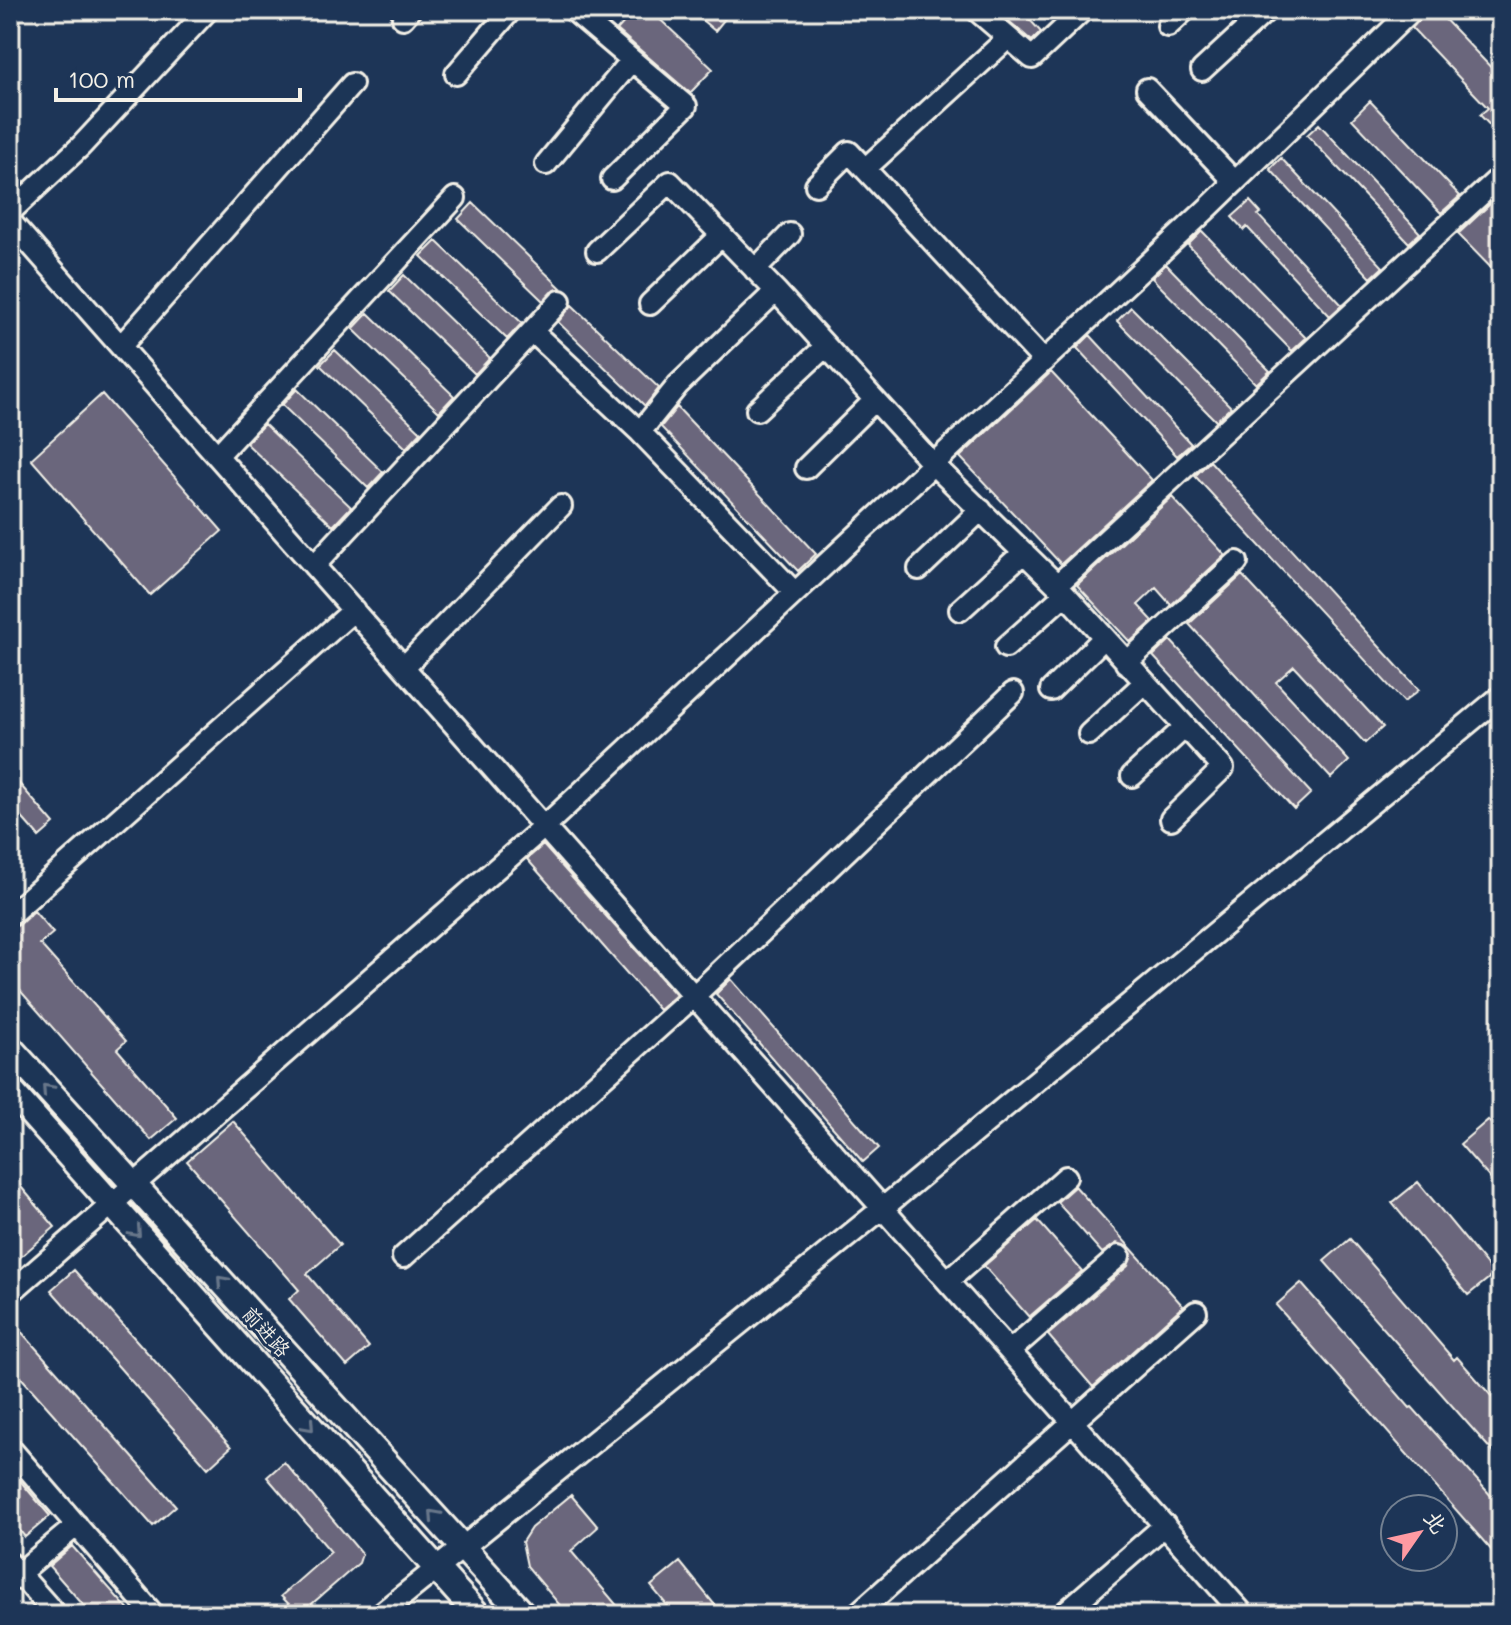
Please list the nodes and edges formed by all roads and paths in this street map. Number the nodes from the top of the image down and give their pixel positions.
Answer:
1 (208, 10) edge
2 (511, 10) edge
3 (573, 10) edge
4 (1083, 10) edge
5 (1185, 10) edge
6 (1267, 10) edge
7 (1412, 10) edge
8 (980, 11) edge
9 (1168, 26) dead end
10 (1008, 38) junction
11 (631, 61) junction
12 (1202, 70) dead end
13 (456, 74) dead end
14 (352, 84) dead end
15 (1147, 89) dead end
16 (546, 164) dead end
17 (865, 169) junction
18 (1501, 176) edge
19 (612, 179) dead end
20 (1235, 182) junction
21 (816, 185) dead end
22 (455, 198) dead end
23 (10, 212) edge
24 (10, 221) edge
25 (790, 234) dead end
26 (722, 235) junction
27 (597, 251) dead end
28 (755, 270) junction
29 (776, 291) junction
30 (560, 301) dead end
31 (650, 304) dead end
32 (532, 331) junction
33 (121, 346) junction
34 (826, 346) junction
35 (1044, 361) junction
36 (875, 400) junction
37 (757, 410) dead end
38 (640, 432) junction
39 (217, 456) junction
40 (933, 464) junction
41 (806, 468) dead end
42 (561, 506) dead end
43 (981, 510) junction
44 (1024, 552) junction
45 (1237, 562) dead end
46 (314, 566) junction
47 (919, 569) dead end
48 (1061, 590) junction
49 (795, 593) junction
50 (354, 610) junction
51 (960, 610) dead end
52 (1104, 638) junction
53 (1006, 647) dead end
54 (1126, 663) junction
55 (404, 667) junction
56 (1144, 683) junction
57 (1051, 690) dead end
58 (1013, 693) dead end
59 (1501, 696) edge
60 (1185, 727) junction
61 (1089, 734) dead end
62 (1132, 776) dead end
63 (1171, 819) dead end
64 (545, 826) junction
65 (10, 915) edge
66 (694, 996) junction
67 (10, 1048) edge
68 (10, 1090) edge
69 (1066, 1177) dead end
70 (132, 1184) junction
71 (111, 1203) junction
72 (883, 1208) junction
73 (1119, 1256) dead end
74 (403, 1257) dead end
75 (948, 1281) junction
76 (10, 1293) edge
77 (1196, 1312) dead end
78 (1010, 1351) junction
79 (1074, 1423) junction
80 (10, 1448) edge
81 (77, 1525) junction
82 (1165, 1525) junction
83 (463, 1547) junction
84 (436, 1569) junction
85 (13, 1573) edge
86 (56, 1615) edge
87 (154, 1615) edge
88 (379, 1615) edge
89 (478, 1615) edge
90 (524, 1615) edge
91 (856, 1615) edge
92 (1062, 1615) edge
93 (1244, 1615) edge

1 - 23 street
2 - 13 street
3 - 11 street
4 - 10 street
5 - 9 street
6 - 12 street
7 - 20 street
8 - 10 street
10 - 17 street
11 - 16 street
11 - 19 street
14 - 33 street
15 - 20 street
17 - 21 street
17 - 35 street
18 - 48 street
20 - 35 street
22 - 39 street
24 - 33 street
25 - 28 street
26 - 27 street
26 - 28 street
26 - 31 street
28 - 29 street
29 - 34 street
29 - 38 street
30 - 32 street
32 - 38 street
32 - 46 street
33 - 39 street
34 - 36 street
34 - 37 street
35 - 40 street
36 - 40 street
36 - 41 street
38 - 49 street
39 - 46 street
40 - 43 street
40 - 49 street
42 - 55 street
43 - 44 street
43 - 47 street
44 - 48 street
44 - 51 street
45 - 54 street
46 - 50 street
48 - 52 street
48 - 53 street
49 - 64 street
50 - 55 street
50 - 65 street
52 - 54 street
52 - 57 street
54 - 56 street
55 - 64 street
56 - 60 street
56 - 61 street
58 - 66 street
59 - 72 street
60 - 62 street
60 - 63 street
64 - 66 street
64 - 70 street
66 - 72 street
66 - 74 street
70 -> 67 main road, 前进路
68 - 71 main road, 前进路
69 - 75 street
70 - 71 street
83 -> 70 main road, 前进路
71 - 76 street
71 -> 84 main road, 前进路
72 - 75 street
72 - 83 street
73 - 78 street
75 - 78 street
77 - 79 street
78 - 79 street
79 - 82 street
79 - 91 street
80 - 81 street
81 - 85 street
81 - 87 street
82 - 92 street
82 - 93 street
83 - 84 street
83 - 90 main road, 前进路
84 - 88 street
84 - 89 main road, 前进路
85 - 86 street

